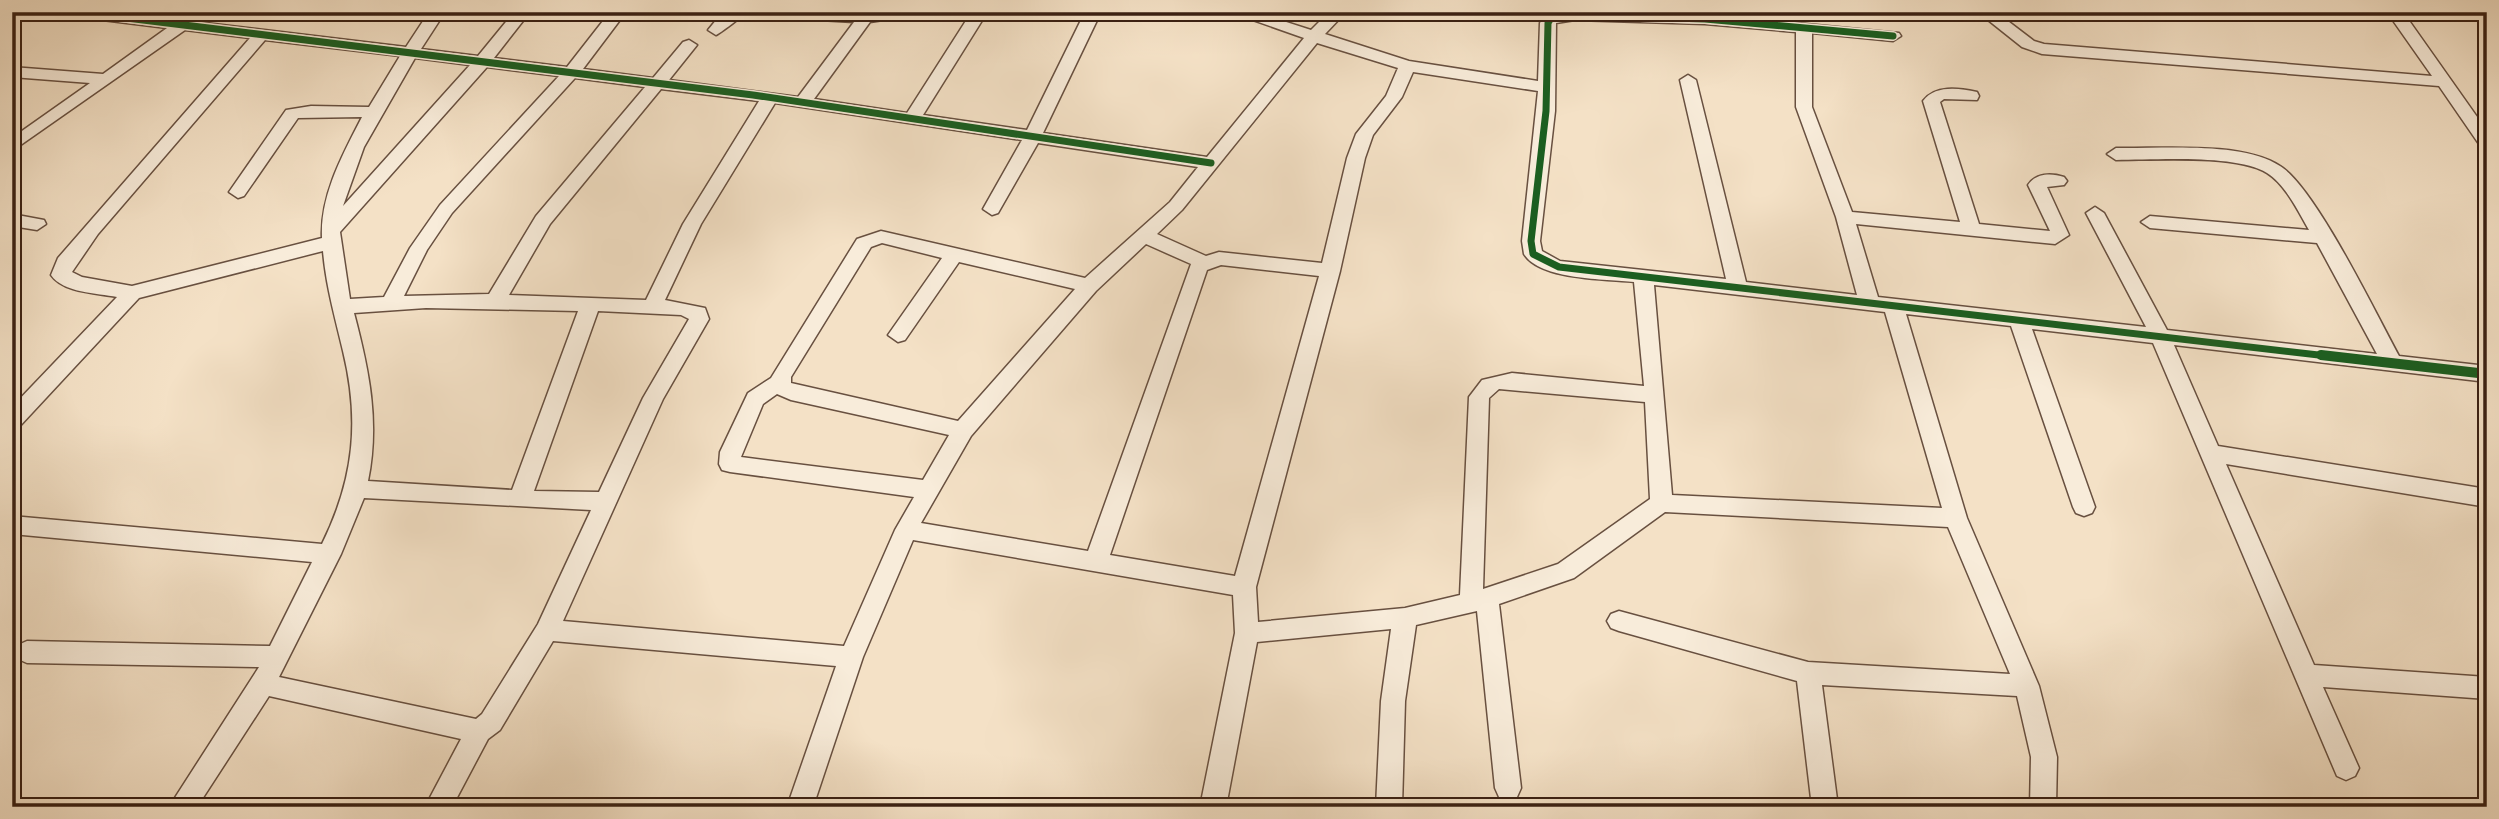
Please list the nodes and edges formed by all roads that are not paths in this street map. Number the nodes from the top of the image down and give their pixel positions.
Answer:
1 (78, 12) edge
2 (200, 12) edge
3 (437, 12) edge
4 (522, 12) edge
5 (618, 12) edge
6 (739, 12) edge
7 (767, 12) edge
8 (903, 12) edge
9 (1093, 12) edge
10 (1238, 12) edge
11 (1338, 12) edge
12 (1986, 12) edge
13 (2395, 12) edge
14 (864, 18) junction
15 (975, 19) dead end
16 (181, 26) junction
17 (1804, 26) junction
18 (716, 30) dead end
19 (261, 35) junction
20 (1315, 35) junction
21 (1893, 36) dead end
22 (689, 45) dead end
23 (410, 55) junction
24 (484, 60) junction
25 (1407, 66) junction
26 (12, 72) edge
27 (572, 72) junction
28 (107, 79) junction
29 (1688, 80) dead end
30 (659, 82) junction
31 (2445, 82) junction
32 (1547, 88) junction
33 (1971, 96) dead end
34 (770, 97) junction
35 (803, 102) junction
36 (376, 112) junction
37 (912, 118) junction
38 (1033, 136) junction
39 (2487, 143) edge
40 (14, 144) edge
41 (2116, 154) dead end
42 (1211, 163) junction
43 (2058, 181) dead end
44 (238, 192) dead end
45 (992, 209) dead end
46 (2095, 213) dead end
47 (1845, 217) junction
48 (12, 219) edge
49 (2150, 222) dead end
50 (37, 224) dead end
51 (1971, 229) junction
52 (332, 236) junction
53 (1146, 236) junction
54 (2322, 237) junction
55 (955, 254) junction
56 (1203, 262) junction
57 (1330, 271) junction
58 (1643, 276) junction
59 (1089, 286) junction
60 (1737, 286) junction
61 (132, 293) junction
62 (495, 301) junction
63 (1869, 301) junction
64 (391, 302) junction
65 (1893, 304) junction
66 (590, 306) junction
67 (341, 307) junction
68 (652, 307) junction
69 (2019, 320) junction
70 (2159, 334) junction
71 (898, 335) dead end
72 (2392, 362) junction
73 (2487, 374) edge
74 (780, 382) junction
75 (1655, 395) junction
76 (12, 421) edge
77 (963, 430) junction
78 (2209, 453) junction
79 (356, 489) junction
80 (929, 490) junction
81 (2487, 498) edge
82 (520, 499) junction
83 (606, 501) junction
84 (1661, 503) junction
85 (2084, 507) dead end
86 (1955, 518) junction
87 (12, 525) edge
88 (906, 530) junction
89 (330, 554) junction
90 (1096, 562) junction
91 (1244, 587) junction
92 (1479, 601) junction
93 (1405, 618) junction
94 (1619, 621) dead end
95 (547, 630) junction
96 (1247, 632) junction
97 (27, 652) dead end
98 (276, 657) junction
99 (851, 657) junction
100 (1808, 673) junction
101 (2305, 675) junction
102 (263, 684) junction
103 (2027, 686) junction
104 (2487, 688) edge
105 (478, 731) junction
106 (2346, 768) dead end
107 (1508, 788) dead end
108 (2044, 806) edge
109 (182, 807) edge
110 (438, 807) edge
111 (800, 807) edge
112 (1213, 807) edge
113 (1389, 807) edge
114 (1825, 807) edge

1 - 16 street
2 - 16 street
3 - 23 street
4 - 24 street
5 - 27 street
6 - 18 street
7 - 14 street
8 - 14 street
9 - 38 street
10 - 20 street
11 - 20 street
12 - 31 street
13 - 31 street
14 - 35 street
15 - 37 street
16 - 19 street
16 - 28 street
17 - 21 street
17 - 32 street
17 - 47 street
19 - 23 street
19 - 61 street
20 - 25 street
20 - 42 street
22 - 30 street
23 - 24 street
23 - 36 street
24 - 27 street
24 - 52 street
25 - 32 street
25 - 57 street
26 - 28 street
27 - 30 street
27 - 64 street
28 - 40 street
29 - 60 street
30 - 34 street
30 - 62 street
31 - 39 street
32 - 58 street
33 - 51 street
34 - 35 street
34 - 68 street
35 - 37 street
36 - 44 street
36 - 52 street
37 - 38 street
38 - 42 street
38 - 45 street
41 - 54 street
42 - 53 street
43 - 51 street
46 - 70 street
47 - 51 street
47 - 63 street
48 - 50 street
49 - 54 street
52 - 61 street
52 - 67 street
53 - 56 street
53 - 59 street
54 - 72 street
55 - 59 street
55 - 71 street
55 - 74 street
56 - 57 street
56 - 90 street
57 - 91 street
58 - 60 street
58 - 75 street
59 - 77 street
60 - 63 street
61 - 76 street
62 - 64 street
62 - 66 street
63 - 65 street
64 - 67 street
65 - 69 street
65 - 86 street
66 - 68 street
66 - 82 street
67 - 79 street
68 - 83 street
69 - 70 street
69 - 85 street
70 - 72 street
70 - 78 street
72 - 73 street
74 - 77 street
74 - 80 street
75 - 84 street
75 - 92 street
77 - 80 street
78 - 81 street
78 - 101 street
79 - 82 street
79 - 89 street
80 - 88 street
82 - 83 street
83 - 95 street
84 - 86 street
84 - 92 street
86 - 103 street
87 - 89 street
88 - 90 street
88 - 99 street
89 - 98 street
90 - 91 street
91 - 96 street
92 - 93 street
92 - 107 street
93 - 96 street
93 - 113 street
94 - 100 street
95 - 99 street
95 - 105 street
96 - 112 street
97 - 98 street
98 - 102 street
99 - 111 street
100 - 103 street
100 - 114 street
101 - 104 street
101 - 106 street
102 - 105 street
102 - 109 street
103 - 108 street
105 - 110 street

